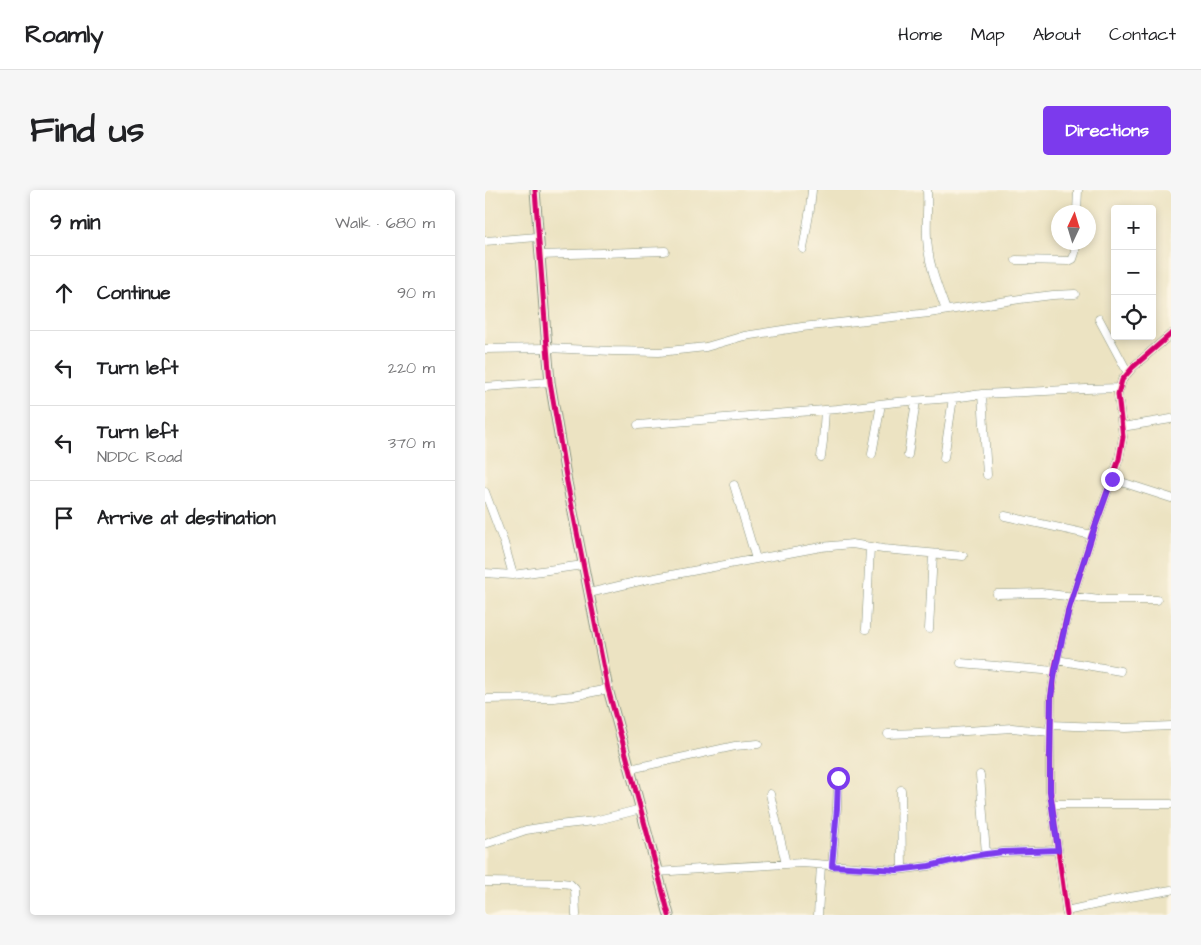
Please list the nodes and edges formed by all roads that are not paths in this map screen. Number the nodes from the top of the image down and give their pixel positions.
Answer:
1 (535, 190) edge
2 (813, 190) edge
3 (927, 190) edge
4 (1078, 190) edge
5 (1077, 205) edge
6 (538, 237) junction
7 (485, 240) edge
8 (803, 250) dead end
9 (1075, 250) edge
10 (665, 251) dead end
11 (540, 254) junction
12 (1016, 260) dead end
13 (1075, 294) dead end
14 (946, 310) junction
15 (1099, 319) dead end
16 (1171, 334) edge
17 (547, 348) junction
18 (485, 349) edge
19 (1128, 373) junction
20 (551, 382) junction
21 (485, 386) edge
22 (1120, 388) junction
23 (982, 394) junction
24 (953, 398) junction
25 (916, 401) junction
26 (881, 404) junction
27 (825, 410) junction
28 (1171, 419) edge
29 (638, 425) dead end
30 (1122, 427) junction
31 (871, 454) dead end
32 (908, 455) dead end
33 (821, 457) dead end
34 (944, 458) dead end
35 (987, 475) dead end
36 (1112, 479) junction
37 (735, 485) dead end
38 (485, 492) edge
39 (1171, 498) edge
40 (1005, 516) dead end
41 (1092, 535) junction
42 (870, 547) junction
43 (933, 554) junction
44 (963, 556) dead end
45 (756, 559) junction
46 (583, 565) junction
47 (485, 573) edge
48 (513, 575) junction
49 (589, 593) junction
50 (997, 594) dead end
51 (1072, 597) junction
52 (1157, 600) dead end
53 (866, 629) dead end
54 (929, 629) dead end
55 (1057, 660) junction
56 (961, 663) dead end
57 (1055, 671) junction
58 (1120, 672) dead end
59 (608, 689) junction
60 (485, 699) edge
61 (1171, 726) edge
62 (1050, 728) junction
63 (888, 734) dead end
64 (758, 744) dead end
65 (630, 769) junction
66 (981, 775) dead end
67 (838, 778) dead end
68 (901, 790) dead end
69 (770, 794) dead end
70 (1052, 804) junction
71 (1171, 804) edge
72 (641, 809) junction
73 (485, 844) edge
74 (1058, 850) junction
75 (986, 854) junction
76 (786, 864) junction
77 (821, 865) junction
78 (832, 866) junction
79 (902, 869) junction
80 (657, 872) junction
81 (485, 882) edge
82 (1171, 890) edge
83 (1067, 913) edge
84 (576, 915) edge
85 (669, 915) edge
86 (818, 915) edge

1 - 6 street
2 - 8 street
3 - 14 street
4 - 5 street
6 - 7 street
6 - 11 street
9 - 12 street
10 - 11 street
11 - 17 street
13 - 14 street
14 - 17 street
15 - 19 street
16 - 19 street
17 - 18 street
17 - 20 street
19 - 22 street
20 - 21 street
20 - 46 street
22 - 23 street
22 - 30 street
23 - 24 street
23 - 35 street
24 - 25 street
24 - 34 street
25 - 26 street
25 - 32 street
26 - 27 street
26 - 31 street
27 - 29 street
27 - 33 street
28 - 30 street
30 - 36 street
36 - 39 street
36 - 41 street
37 - 45 street
38 - 48 street
40 - 41 street
41 - 51 street
42 - 43 street
42 - 45 street
42 - 53 street
43 - 44 street
43 - 54 street
45 - 49 street
46 - 48 street
46 - 49 street
47 - 48 street
49 - 59 street
50 - 51 street
51 - 52 street
51 - 55 street
55 - 57 street
55 - 58 street
56 - 57 street
57 - 62 street
59 - 60 street
59 - 65 street
61 - 62 street
62 - 63 street
62 - 70 street
64 - 65 street
65 - 72 street
66 - 75 street
67 - 78 street
68 - 79 street
69 - 76 street
70 - 71 street
70 - 74 street
72 - 73 street
72 - 80 street
74 - 75 street
74 - 83 street
75 - 79 street
76 - 77 street
76 - 80 street
77 - 78 street
77 - 86 street
78 - 79 street
80 - 85 street
81 - 84 street
82 - 83 street

